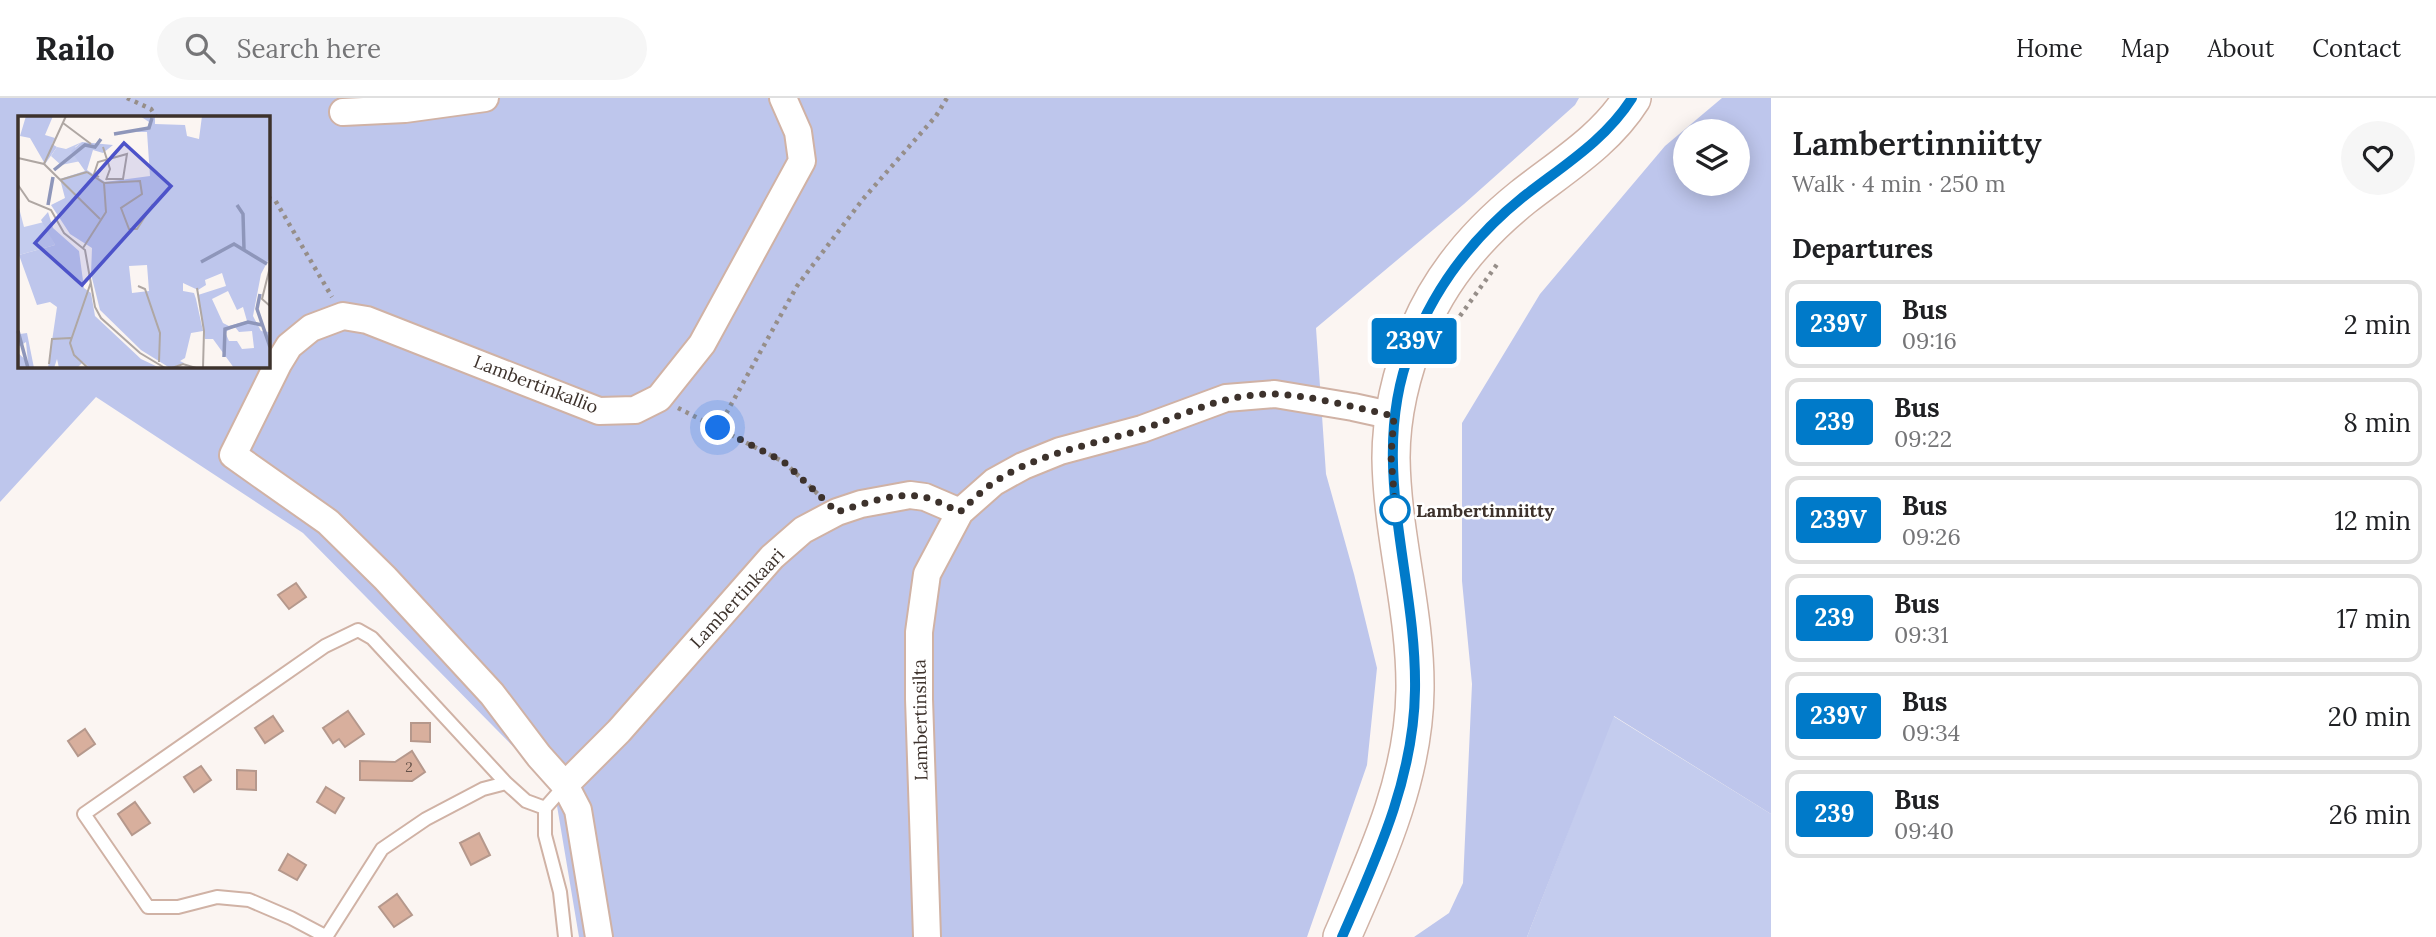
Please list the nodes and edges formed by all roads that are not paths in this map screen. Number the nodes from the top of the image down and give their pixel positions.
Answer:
1 (485, 98) edge
2 (783, 98) edge
3 (1632, 98) edge
4 (343, 111) dead end
5 (1394, 416) junction
6 (960, 512) junction
7 (506, 783) junction
8 (566, 788) junction
9 (545, 808) junction
10 (326, 937) edge
11 (565, 937) edge
12 (599, 937) edge
13 (927, 937) edge
14 (1342, 937) edge

1 - 4 street
2 - 8 street, Lambertinkallio
3 - 5 street
5 - 6 street
5 - 14 street
6 - 8 street, Lambertinkaari
6 - 13 street, Lambertinsilta
7 - 9 lane
7 - 10 lane
7 - 10 lane
8 - 9 lane
8 - 12 street
9 - 11 lane

